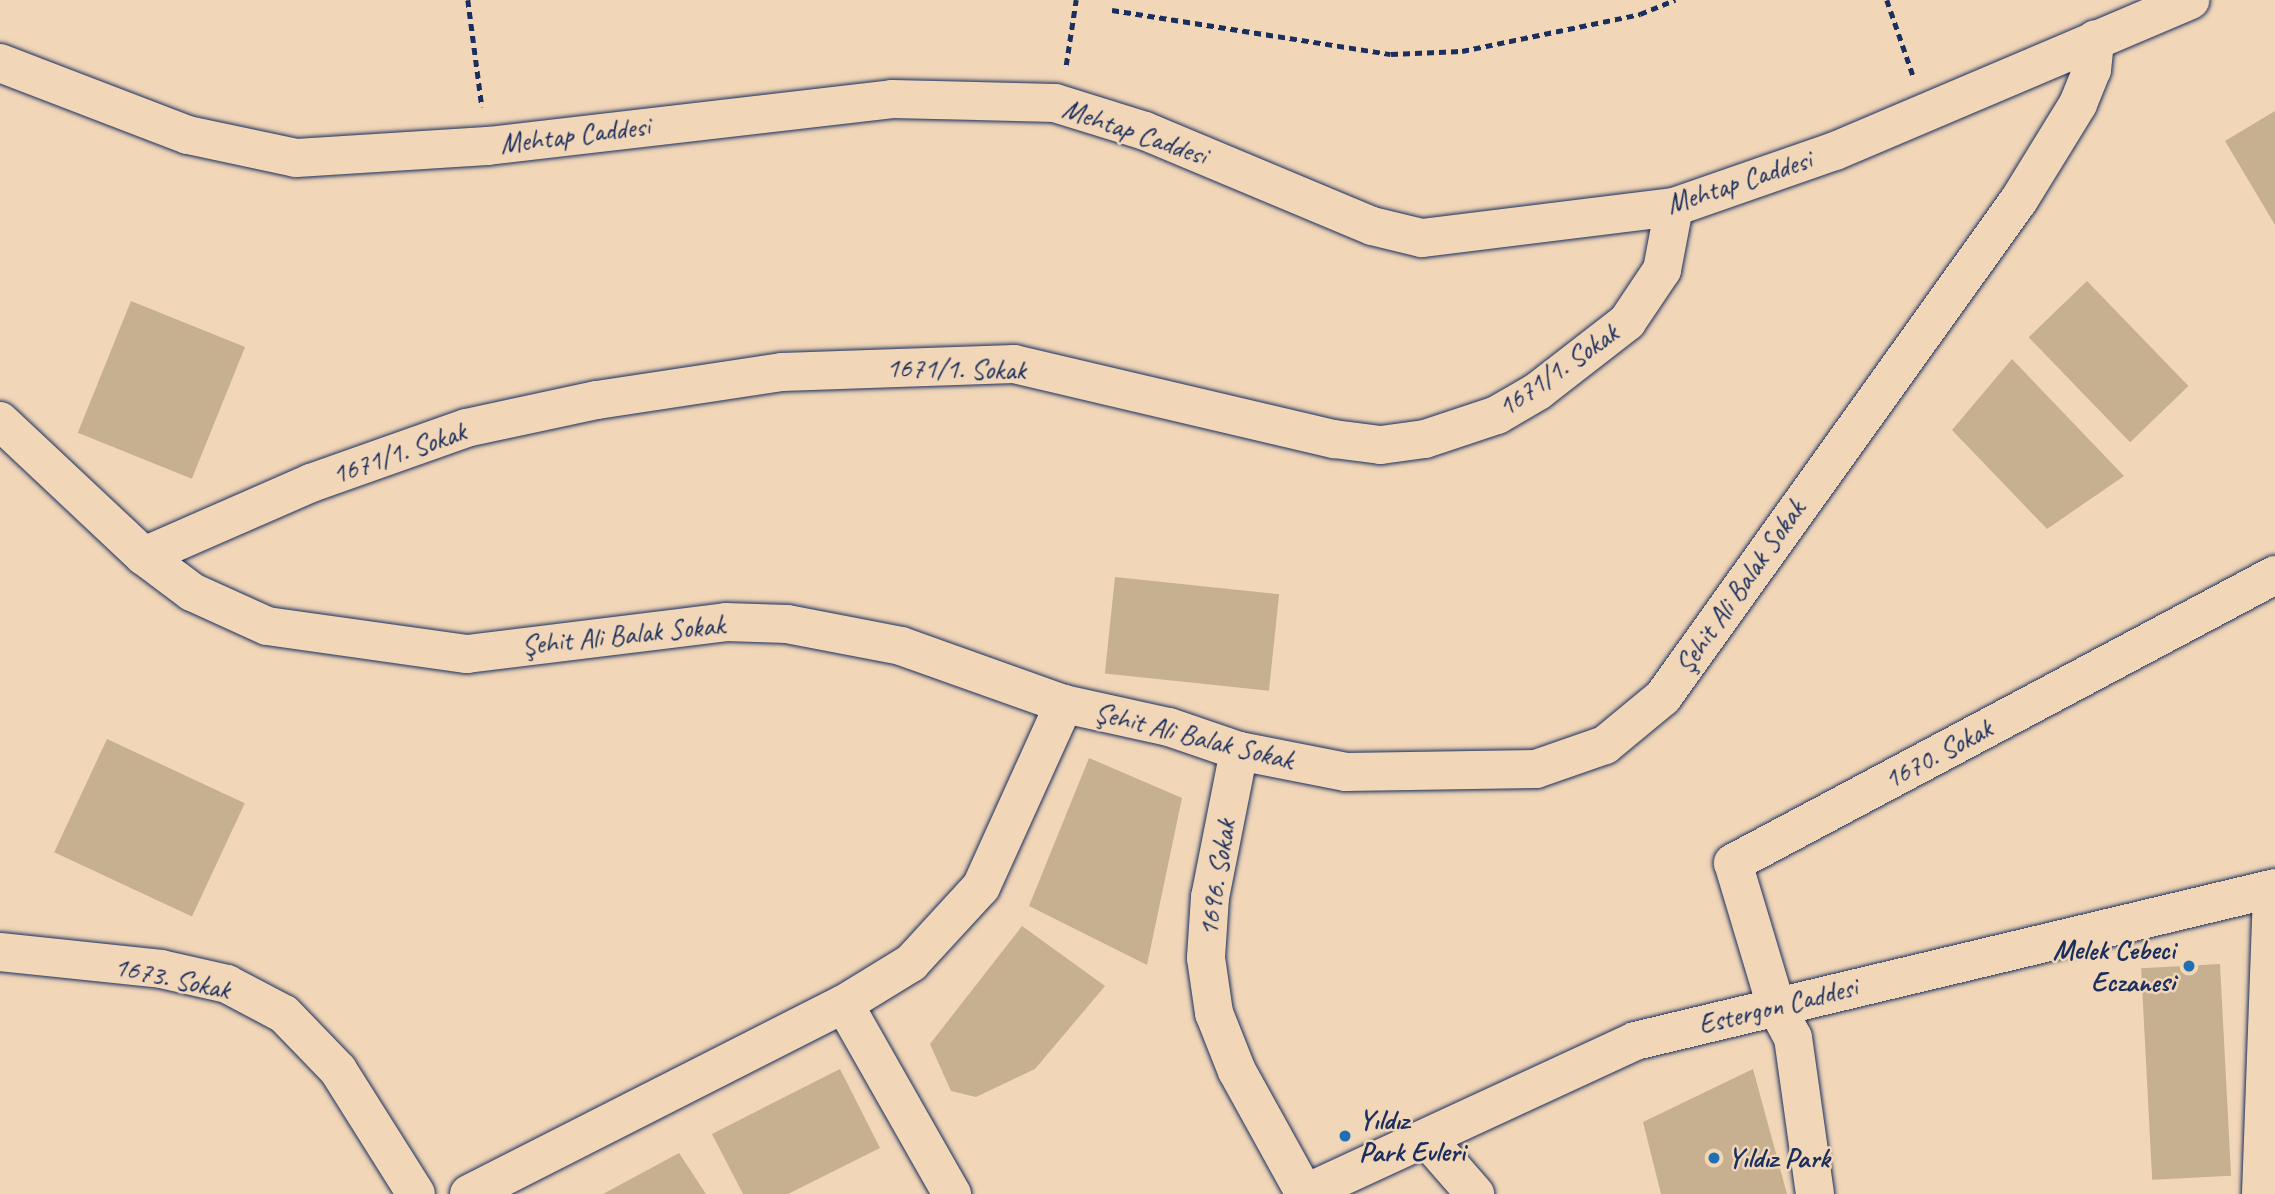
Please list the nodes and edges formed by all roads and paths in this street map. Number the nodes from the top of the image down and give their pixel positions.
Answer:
1 (468, 0) edge
2 (1076, 0) edge
3 (1675, 0) edge
4 (1887, 0) edge
5 (2190, 0) edge
6 (1112, 10) dead end
7 (2095, 39) junction
8 (0, 63) edge
9 (1055, 103) junction
10 (1925, 112) junction
11 (488, 146) junction
12 (1674, 207) junction
13 (0, 421) edge
14 (145, 556) junction
15 (2275, 575) edge
16 (1065, 704) junction
17 (1239, 751) junction
18 (2274, 888) edge
19 (0, 952) edge
20 (844, 1004) junction
21 (1776, 1006) junction
22 (1428, 1140) junction
23 (416, 1194) edge
24 (469, 1194) edge
25 (952, 1194) edge
26 (1305, 1194) edge
27 (1475, 1194) edge
28 (1815, 1194) edge
29 (2261, 1194) edge

1 - 11 path
2 - 9 path
3 - 6 path
4 - 10 path
5 - 7 street, Mehtap Caddesi
7 - 10 street, Mehtap Caddesi
7 - 17 street, Şehit Ali Balak Sokak
8 - 11 street, Mehtap Caddesi
9 - 11 street, Mehtap Caddesi
9 - 12 street, Mehtap Caddesi
10 - 12 street, Mehtap Caddesi
12 - 14 street, 1671/1. Sokak
13 - 14 street, Şehit Ali Balak Sokak
14 - 16 street, Şehit Ali Balak Sokak
15 - 21 street, 1670. Sokak
16 - 17 street, Şehit Ali Balak Sokak
16 - 20 street
17 - 26 street, 1696. Sokak
18 - 21 street, Estergon Caddesi
18 - 29 street
19 - 23 street, 1673. Sokak
20 - 24 street
20 - 25 street
21 - 22 street, Estergon Caddesi
21 - 28 street
22 - 26 street, Estergon Caddesi
22 - 27 street

